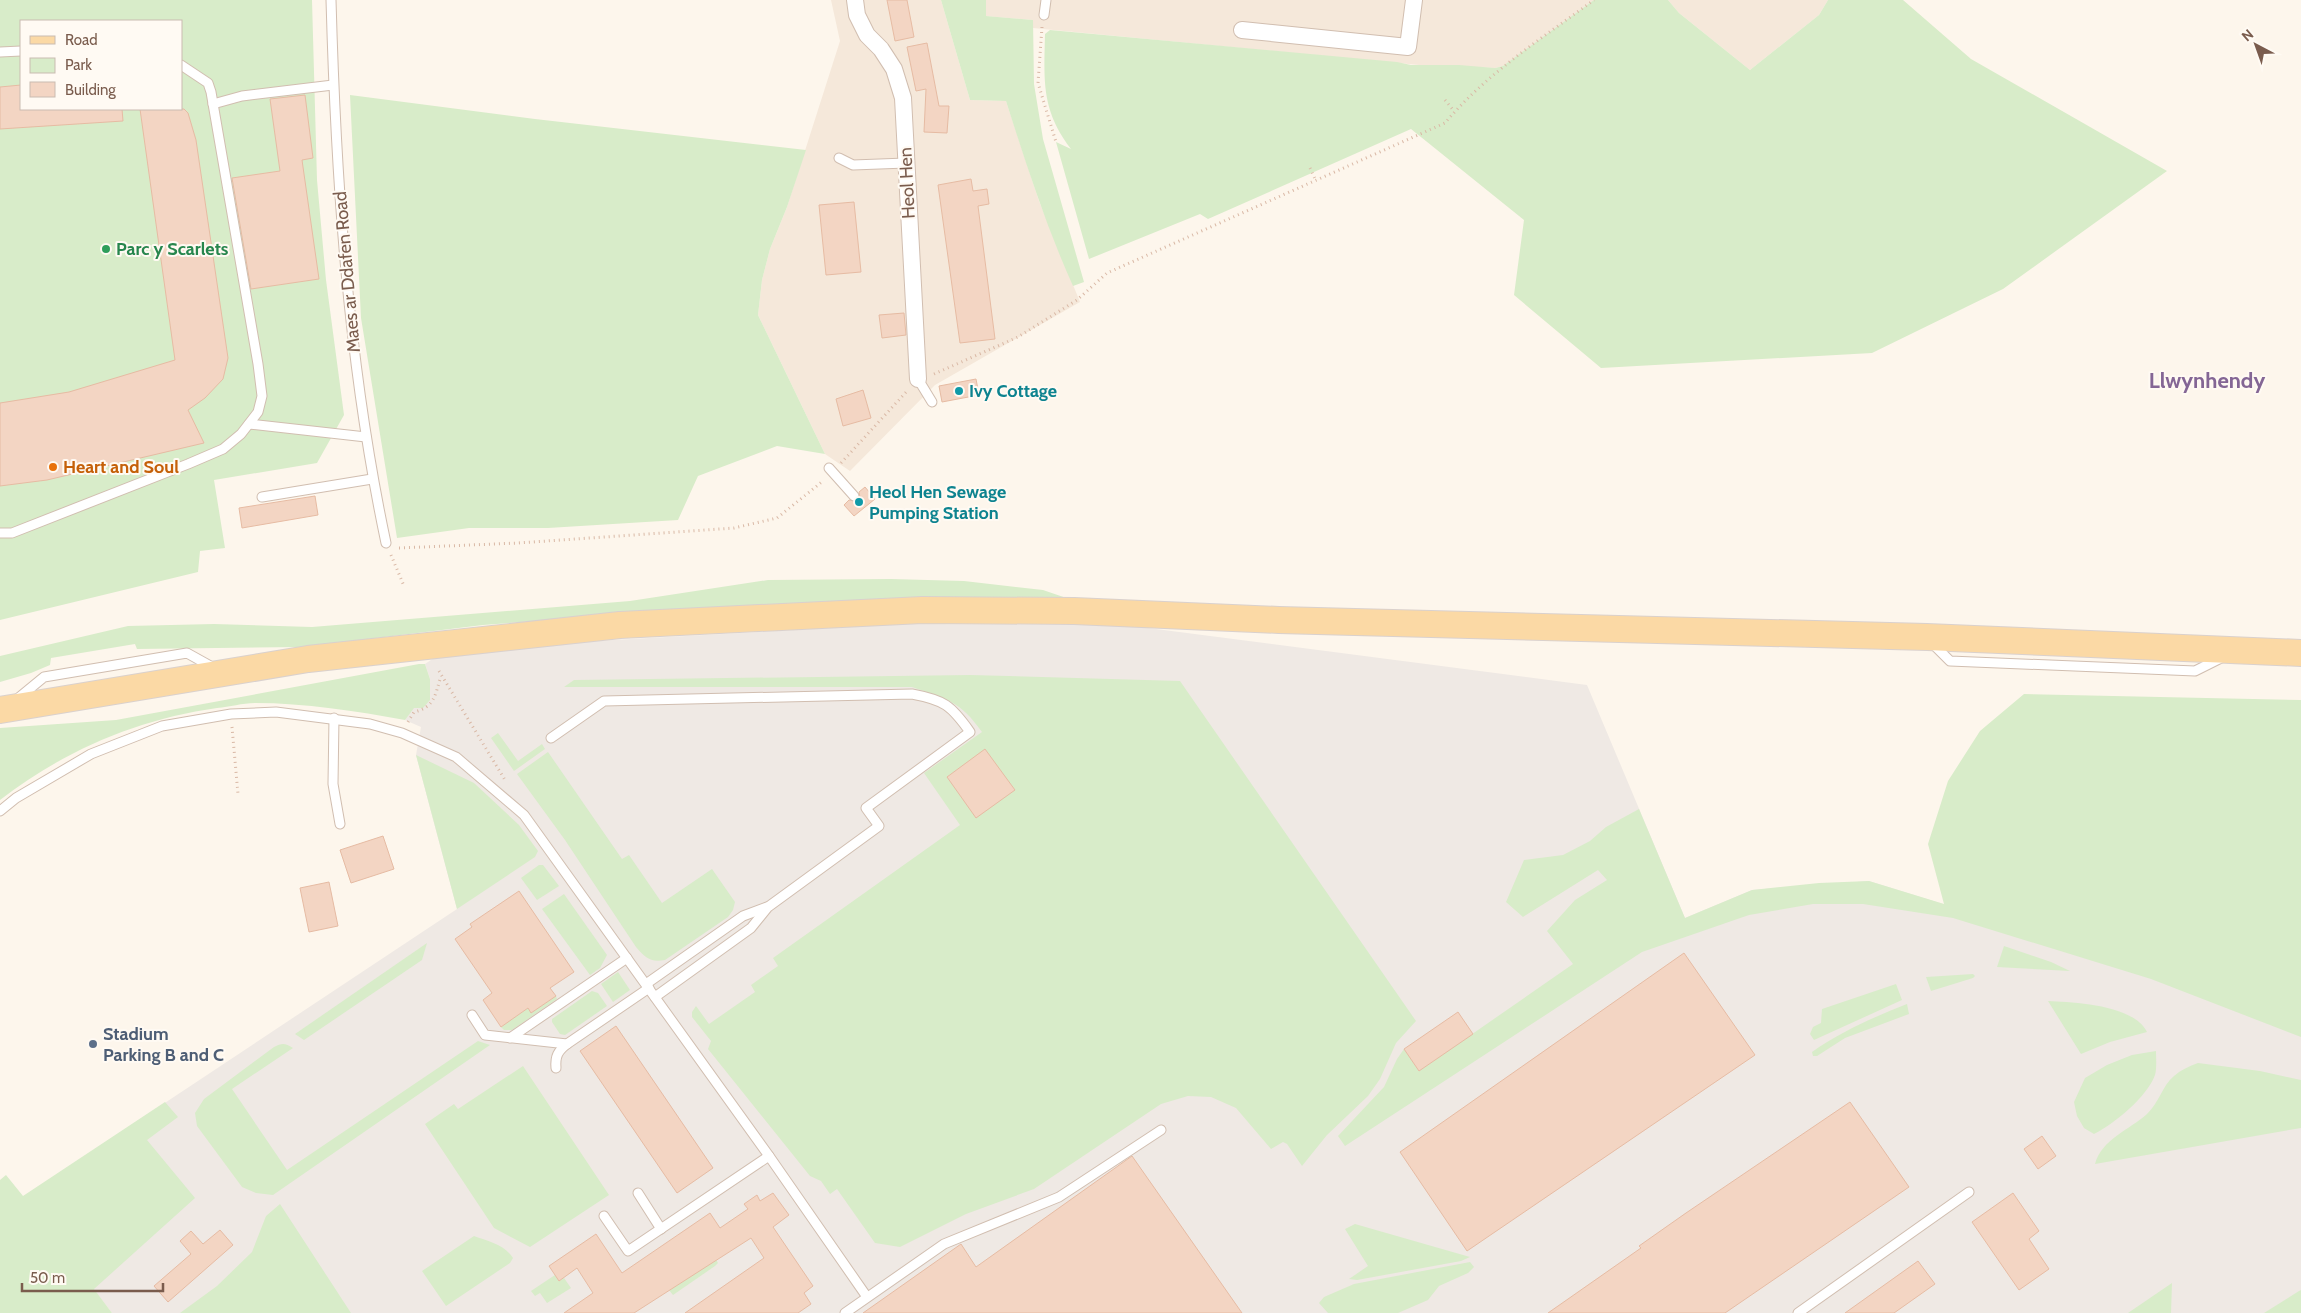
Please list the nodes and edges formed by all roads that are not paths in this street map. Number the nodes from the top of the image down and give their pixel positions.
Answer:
1 (331, 0) edge
2 (855, 0) edge
3 (1046, 0) edge
4 (1414, 0) edge
5 (1044, 16) road end
6 (1242, 30) dead end
7 (20, 51) edge
8 (0, 52) edge
9 (182, 66) edge
10 (333, 85) junction
11 (214, 104) junction
12 (839, 158) dead end
13 (906, 163) junction
14 (918, 379) joint
15 (932, 402) dead end
16 (250, 424) junction
17 (366, 437) junction
18 (831, 470) road end
19 (372, 479) junction
20 (854, 496) dead end
21 (262, 497) dead end
22 (0, 533) edge
23 (387, 546) road end
24 (2301, 653) edge
25 (2, 710) edge
26 (334, 718) junction
27 (551, 738) dead end
28 (0, 811) edge
29 (340, 824) dead end
30 (768, 907) junction
31 (627, 958) junction
32 (647, 986) junction
33 (655, 997) junction
34 (472, 1015) dead end
35 (510, 1038) junction
36 (567, 1044) junction
37 (556, 1068) dead end
38 (1161, 1130) dead end
39 (769, 1156) junction
40 (1969, 1192) dead end
41 (638, 1193) dead end
42 (604, 1216) dead end
43 (661, 1229) junction
44 (867, 1297) junction
45 (845, 1313) edge
46 (1798, 1313) edge

1 - 10 lane, Maes ar Ddafen Road
2 - 13 street, Heol Hen
3 - 5 lane
4 - 6 street
7 - 8 lane
9 - 11 lane
10 - 11 lane
10 - 17 lane, Maes ar Ddafen Road
11 - 16 lane
12 - 13 lane
13 - 14 street, Heol Hen
14 - 15 lane
16 - 17 lane
16 - 22 lane
17 - 19 lane, Maes ar Ddafen Road
18 - 20 lane
19 - 21 lane
19 - 23 lane, Maes ar Ddafen Road
24 - 25 main road
26 - 28 lane
26 - 29 lane
26 - 31 lane
27 - 30 lane
30 - 32 lane
30 - 33 lane
31 - 32 lane
31 - 35 lane
32 - 33 lane
32 - 36 lane
33 - 39 lane
34 - 35 lane
35 - 36 lane
36 - 37 lane
38 - 44 lane
39 - 43 lane
39 - 44 lane
40 - 46 lane
41 - 43 lane
42 - 43 lane
44 - 45 lane

